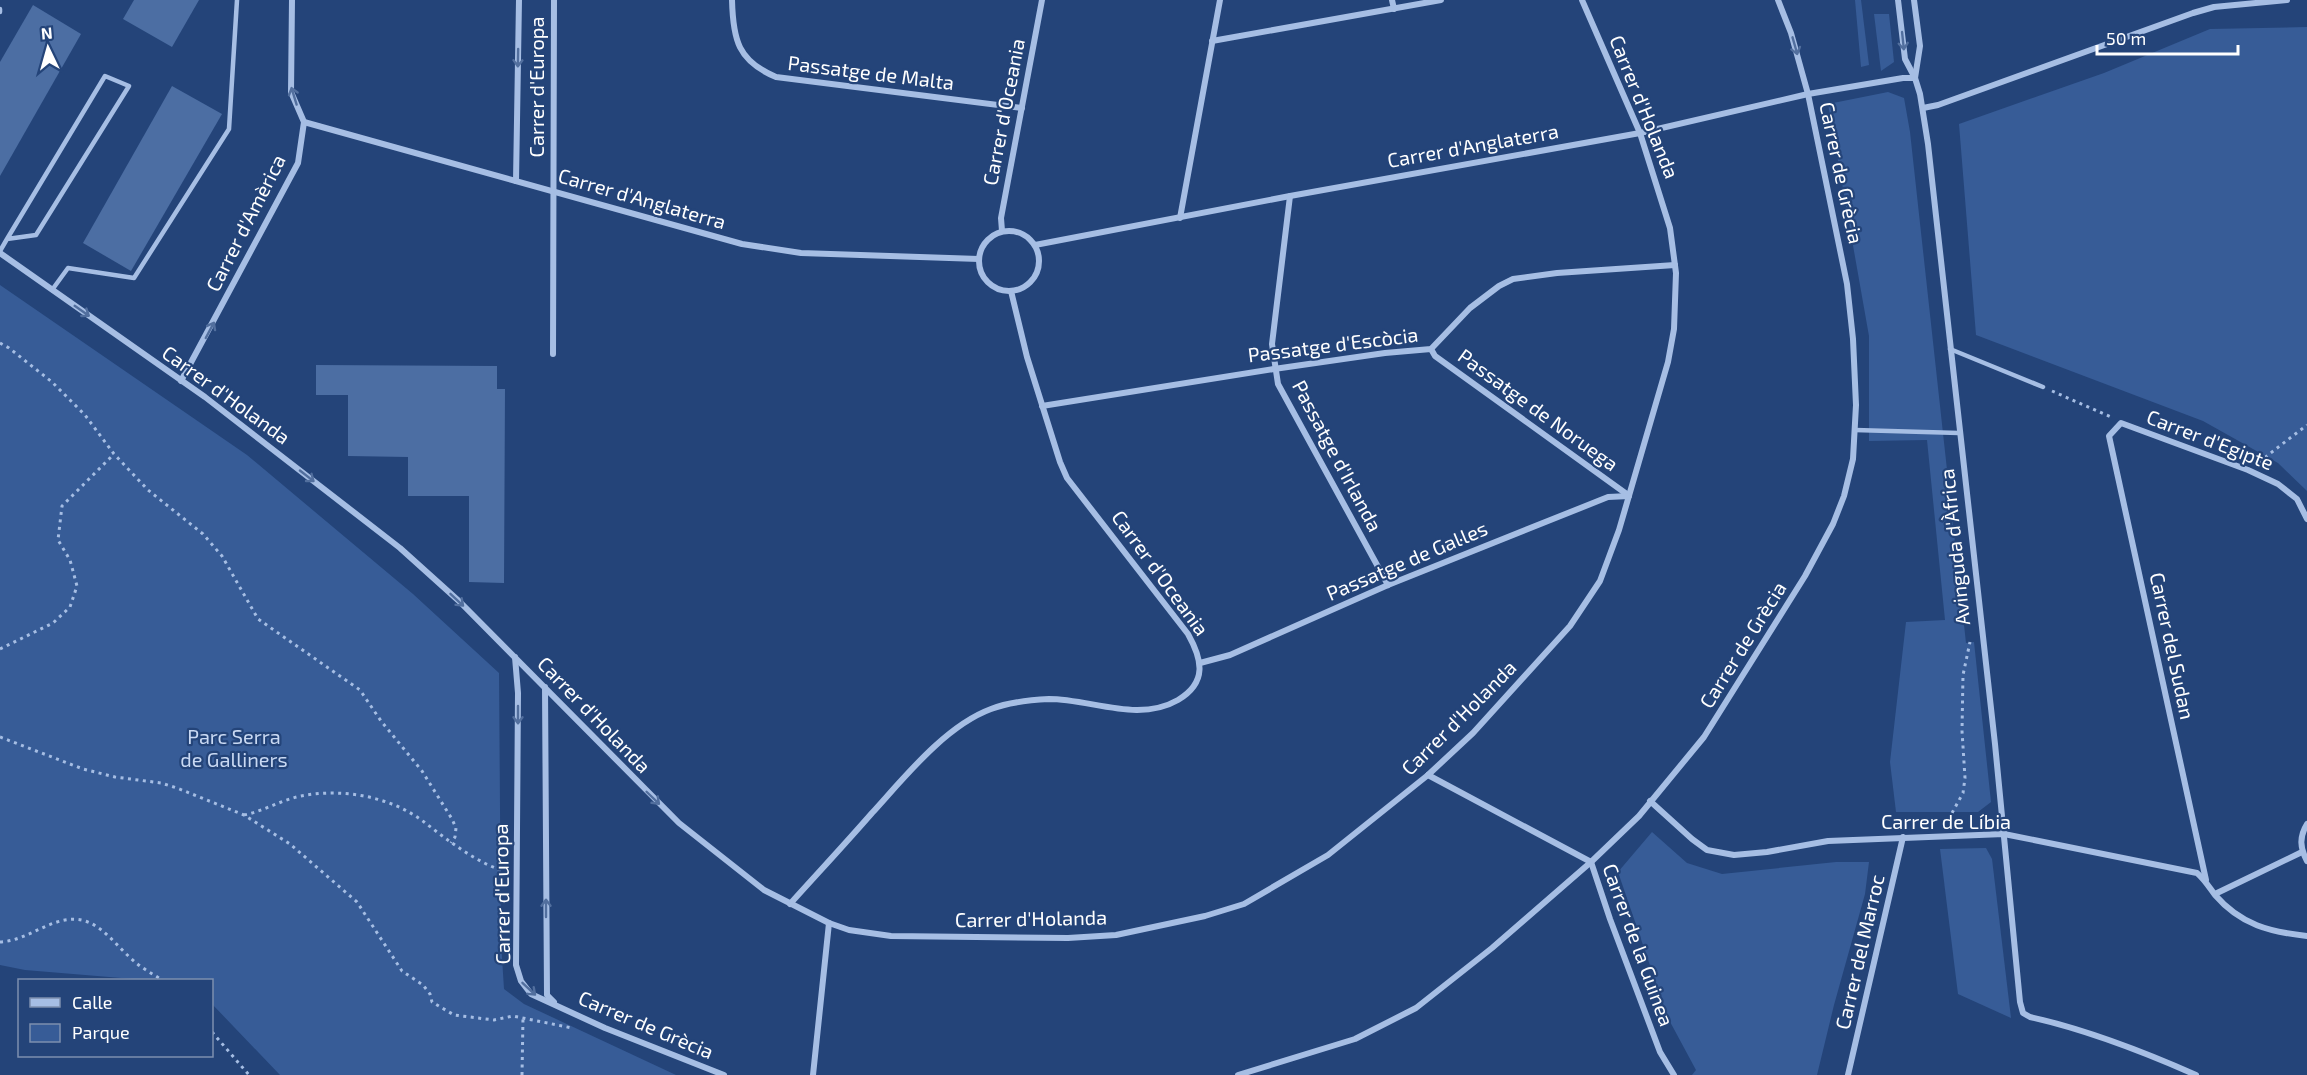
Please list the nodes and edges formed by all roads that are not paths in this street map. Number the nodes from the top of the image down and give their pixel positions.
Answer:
1 (237, 0) edge
2 (292, 0) edge
3 (519, 0) edge
4 (554, 0) edge
5 (732, 0) edge
6 (1042, 0) edge
7 (1220, 0) edge
8 (1392, 0) edge
9 (1441, 0) edge
10 (1582, 0) edge
11 (1778, 0) edge
12 (1898, 0) edge
13 (1914, 0) edge
14 (2287, 0) edge
15 (1394, 9) junction
16 (1212, 41) junction
17 (1915, 78) junction
18 (1808, 94) junction
19 (1022, 108) junction
20 (1923, 108) junction
21 (304, 122) junction
22 (1640, 133) junction
23 (516, 181) junction
24 (553, 191) junction
25 (1290, 196) junction
26 (1180, 218) junction
27 (1002, 231) junction
28 (7, 240) junction
29 (1035, 245) junction
30 (0, 252) edge
31 (979, 259) junction
32 (1675, 265) junction
33 (52, 290) junction
34 (1011, 291) junction
35 (1431, 349) junction
36 (1950, 349) junction
37 (553, 354) dead end
38 (1275, 369) junction
39 (181, 381) junction
40 (2043, 387) road end
41 (1042, 406) junction
42 (2121, 423) joint
43 (1855, 430) junction
44 (1959, 433) junction
45 (1629, 496) junction
46 (2307, 519) edge
47 (1388, 585) junction
48 (514, 657) junction
49 (1200, 663) junction
50 (545, 687) junction
51 (1428, 775) junction
52 (1650, 801) junction
53 (2307, 824) edge
54 (2004, 834) junction
55 (1903, 837) junction
56 (2302, 852) junction
57 (2307, 861) edge
58 (1592, 862) junction
59 (2206, 880) junction
60 (2215, 894) junction
61 (790, 904) junction
62 (829, 923) junction
63 (2307, 936) edge
64 (556, 1005) junction
65 (724, 1075) edge
66 (813, 1075) edge
67 (1238, 1075) edge
68 (1674, 1075) edge
69 (1848, 1075) edge
70 (2196, 1075) edge

1 - 33 lane
21 -> 2 street
3 -> 23 street, Carrer d'Europa
4 - 24 street, Carrer d'Europa
5 - 19 street, Passatge de Malta
6 - 19 street, Carrer d'Oceania
7 - 16 street
8 - 15 street
9 - 15 street
10 - 22 street, Carrer d'Holanda
11 -> 18 street, Carrer de Grècia
12 -> 17 street, Avinguda d'Àfrica
13 - 17 street, Avinguda d'Àfrica
14 - 20 street
15 - 16 street
16 - 26 street
17 - 18 street, Carrer d'Anglaterra
17 - 20 street, Avinguda d'Àfrica
18 - 22 street, Carrer d'Anglaterra
18 - 43 street, Carrer de Grècia
19 - 27 street, Carrer d'Oceania
20 - 36 street, Avinguda d'Àfrica
21 - 23 street, Carrer d'Anglaterra
39 -> 21 street, Carrer d'Amèrica
22 - 25 street, Carrer d'Anglaterra
22 - 32 street, Carrer d'Holanda
23 - 24 street, Carrer d'Anglaterra
24 - 31 street, Carrer d'Anglaterra
24 - 37 street, Carrer d'Europa
25 - 26 street, Carrer d'Anglaterra
25 - 38 street, Passatge d'Irlanda
26 - 29 street, Carrer d'Anglaterra
27 - 29 street
27 - 31 street
28 - 28 lane
28 - 30 lane
29 - 34 street
30 - 33 street, Carrer d'Holanda
31 - 34 street
32 - 35 street, Passatge d'Escòcia
32 - 45 street, Carrer d'Holanda
33 -> 39 street, Carrer d'Holanda
34 - 41 street, Carrer d'Oceania
35 - 38 street, Passatge d'Escòcia
35 - 45 street, Passatge de Noruega
36 - 40 lane
36 - 44 street, Avinguda d'Àfrica
38 - 41 street, Passatge d'Escòcia
38 - 47 street, Passatge d'Irlanda
39 -> 48 street, Carrer d'Holanda
41 - 49 street, Carrer d'Oceania
42 - 46 street, Carrer d'Egipte
42 - 59 street, Carrer del Sudan
43 - 44 lane
43 - 52 street, Carrer de Grècia
44 - 54 street, Avinguda d'Àfrica
45 - 47 street, Passatge de Gal·les
45 - 51 street, Carrer d'Holanda
47 - 49 street, Passatge de Gal·les
48 - 50 street, Carrer d'Holanda
48 -> 64 street, Carrer d'Europa
49 - 61 street, Carrer d'Oceania
50 -> 61 street, Carrer d'Holanda
64 -> 50 street
51 - 58 street, Carrer de la Guinea
51 - 62 street, Carrer d'Holanda
52 - 55 street, Carrer de Líbia
52 - 58 street, Carrer de Grècia
53 - 56 street
54 - 55 street, Carrer de Líbia
54 - 59 street, Carrer de Líbia
54 - 70 street, Avinguda d'Àfrica
55 - 69 street, Carrer del Marroc
56 - 57 street
56 - 60 street
58 - 67 street, Carrer de Grècia
58 - 68 street, Carrer de la Guinea
59 - 60 street
60 - 63 street
61 - 62 street, Carrer d'Holanda
62 - 66 street
64 - 65 street, Carrer de Grècia

